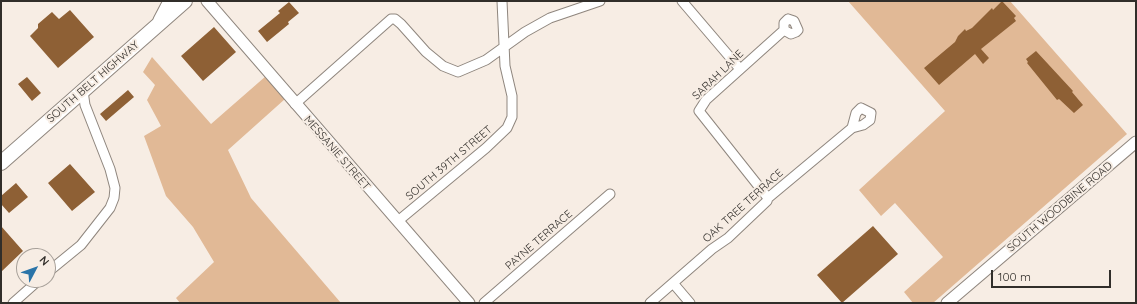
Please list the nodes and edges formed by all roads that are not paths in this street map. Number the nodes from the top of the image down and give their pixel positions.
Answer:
1 (169, 1) edge
2 (185, 1) edge
3 (206, 1) edge
4 (502, 1) edge
5 (600, 1) edge
6 (682, 1) edge
7 (153, 29) junction
8 (784, 30) dead end
9 (504, 48) junction
10 (740, 69) junction
11 (82, 91) junction
12 (295, 104) junction
13 (852, 128) dead end
14 (1136, 142) edge
15 (1, 163) edge
16 (610, 194) dead end
17 (768, 198) junction
18 (398, 221) junction
19 (56, 265) edge
20 (673, 283) junction
21 (30, 288) edge
22 (13, 303) edge
23 (469, 303) edge
24 (484, 303) edge
25 (650, 303) edge
26 (690, 303) edge
27 (948, 303) edge

1 - 7 street
2 - 7 main road, SOUTH BELT HIGHWAY
3 - 12 street, MESSANIE STREET
4 - 9 street, SOUTH 39TH STREET
5 - 9 street
6 - 10 street
7 - 11 main road, SOUTH BELT HIGHWAY
8 - 10 street, SARAH LANE
9 - 12 street
9 - 18 street, SOUTH 39TH STREET
10 - 17 street, SARAH LANE
11 - 15 main road, SOUTH BELT HIGHWAY
11 - 19 street
12 - 18 street, MESSANIE STREET
13 - 17 street, OAK TREE TERRACE
14 - 27 street, SOUTH WOODBINE ROAD
16 - 24 street, PAYNE TERRACE
17 - 20 street, OAK TREE TERRACE
18 - 23 street, MESSANIE STREET
20 - 25 street, OAK TREE TERRACE
20 - 26 street
21 - 22 street

